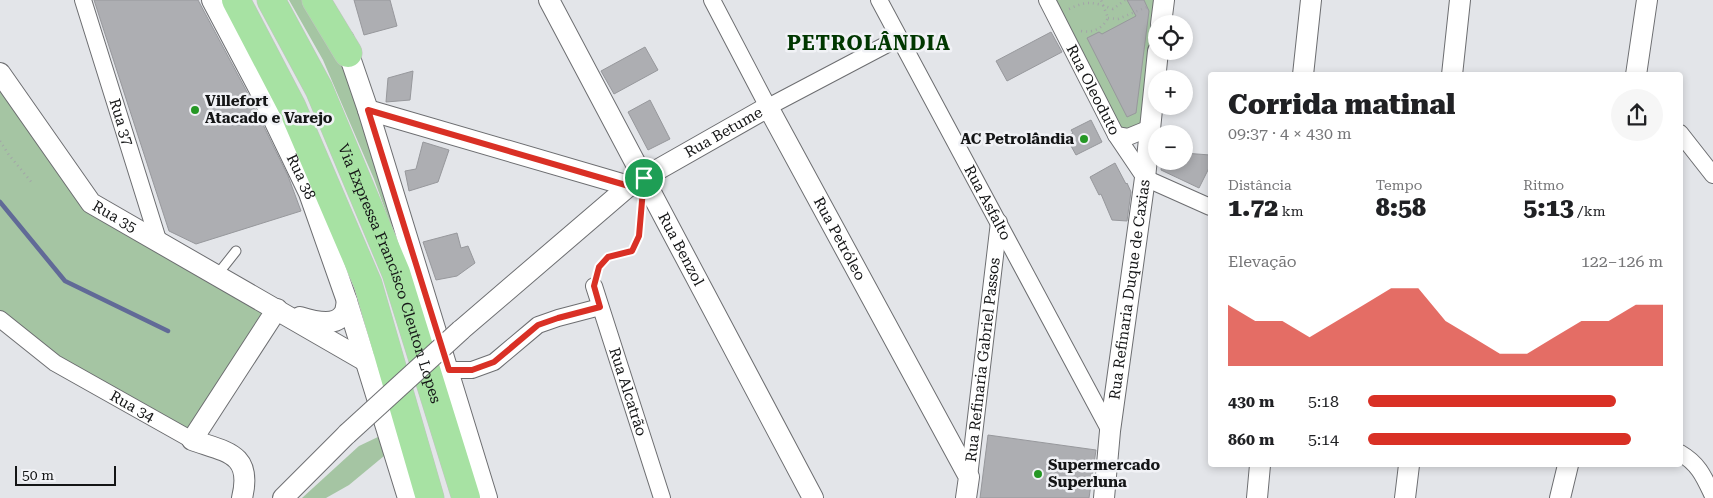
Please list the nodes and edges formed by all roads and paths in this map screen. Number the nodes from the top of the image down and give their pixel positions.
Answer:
1 (83, 0) edge
2 (212, 0) edge
3 (236, 0) edge
4 (271, 0) edge
5 (316, 0) edge
6 (331, 0) edge
7 (549, 0) edge
8 (712, 0) edge
9 (879, 0) edge
10 (1047, 0) edge
11 (1101, 0) edge
12 (1125, 0) edge
13 (1311, 0) edge
14 (1460, 0) edge
15 (1647, 0) edge
16 (1159, 1) edge
17 (1102, 5) junction
18 (1161, 15) edge
19 (1073, 16) dead end
20 (1108, 18) junction
21 (1077, 24) dead end
22 (1081, 31) junction
23 (899, 38) junction
24 (1085, 40) dead end
25 (348, 53) junction
26 (1157, 60) edge
27 (1303, 72) edge
28 (1452, 72) edge
29 (1636, 72) edge
30 (0, 73) edge
31 (768, 107) junction
32 (368, 110) junction
33 (1150, 125) edge
34 (1148, 129) edge
35 (1116, 135) junction
36 (1683, 137) edge
37 (0, 141) edge
38 (1148, 148) edge
39 (1713, 175) edge
40 (1145, 178) junction
41 (636, 182) junction
42 (33, 184) dead end
43 (1208, 206) edge
44 (641, 207) dead end
45 (999, 222) junction
46 (159, 243) junction
47 (236, 251) dead end
48 (217, 275) junction
49 (594, 286) joint
50 (348, 302) junction
51 (600, 307) junction
52 (277, 309) junction
53 (0, 319) edge
54 (366, 362) junction
55 (449, 370) junction
56 (1110, 431) junction
57 (192, 440) junction
58 (1683, 455) edge
59 (1260, 467) edge
60 (1409, 467) edge
61 (1568, 467) edge
62 (969, 478) junction
63 (1713, 496) edge
64 (242, 498) edge
65 (283, 498) edge
66 (408, 498) edge
67 (430, 498) edge
68 (466, 498) edge
69 (488, 498) edge
70 (662, 498) edge
71 (813, 498) edge
72 (966, 498) edge
73 (1104, 498) edge
74 (1257, 498) edge
75 (1405, 498) edge
76 (1560, 498) edge

1 - 46 street, Rua 37
2 - 50 street, Rua 38
3 - 67 highway, Via Expressa Francisco Cleuton Lopes
4 - 68 highway, Via Expressa Francisco Cleuton Lopes
5 - 25 highway
6 - 25 street
7 - 41 street, Rua Benzol
8 - 31 street, Rua Petróleo
9 - 23 street, Rua Asfalto
10 - 35 street, Rua Oleoduto
11 - 17 path
12 - 17 path
13 - 27 street
14 - 28 street
15 - 29 street
16 - 18 street
16 - 20 path
17 - 19 path
17 - 20 path
20 - 22 path
21 - 22 path
22 - 24 path
23 - 31 street, Rua Betume
23 - 45 street, Rua Asfalto
25 - 32 street
26 - 33 street, Rua Refinaria Duque de Caxias
30 - 46 street, Rua 35
31 - 41 street, Rua Betume
31 - 62 street, Rua Petróleo
32 - 41 street
32 - 55 street
34 - 35 street
35 - 40 street, Rua Oleoduto
36 - 39 street
37 - 42 path
38 - 40 street, Rua Refinaria Duque de Caxias
40 - 43 street
40 - 56 street, Rua Refinaria Duque de Caxias
41 - 65 street, Rua Betume, bridge
41 - 71 street, Rua Benzol
44 - 49 path
45 - 56 street, Rua Asfalto
45 - 62 street, Rua Refinaria Gabriel Passos
46 - 48 street, Rua 35
47 - 48 lane
48 - 52 street, Rua 35
49 - 51 street, Rua Alcatrão
50 - 52 street, Rua 35
50 - 54 street, Rua 38
51 - 55 street
51 - 70 street, Rua Alcatrão
52 - 54 street, Rua 35
52 - 57 street
53 - 57 street, Rua 34
54 - 66 street, Rua 38
55 - 69 street
56 - 73 street, Rua Refinaria Duque de Caxias
57 - 64 street, Rua 34
58 - 63 street
59 - 74 street
60 - 75 street
61 - 76 street
62 - 72 street, Rua Refinaria Gabriel Passos

